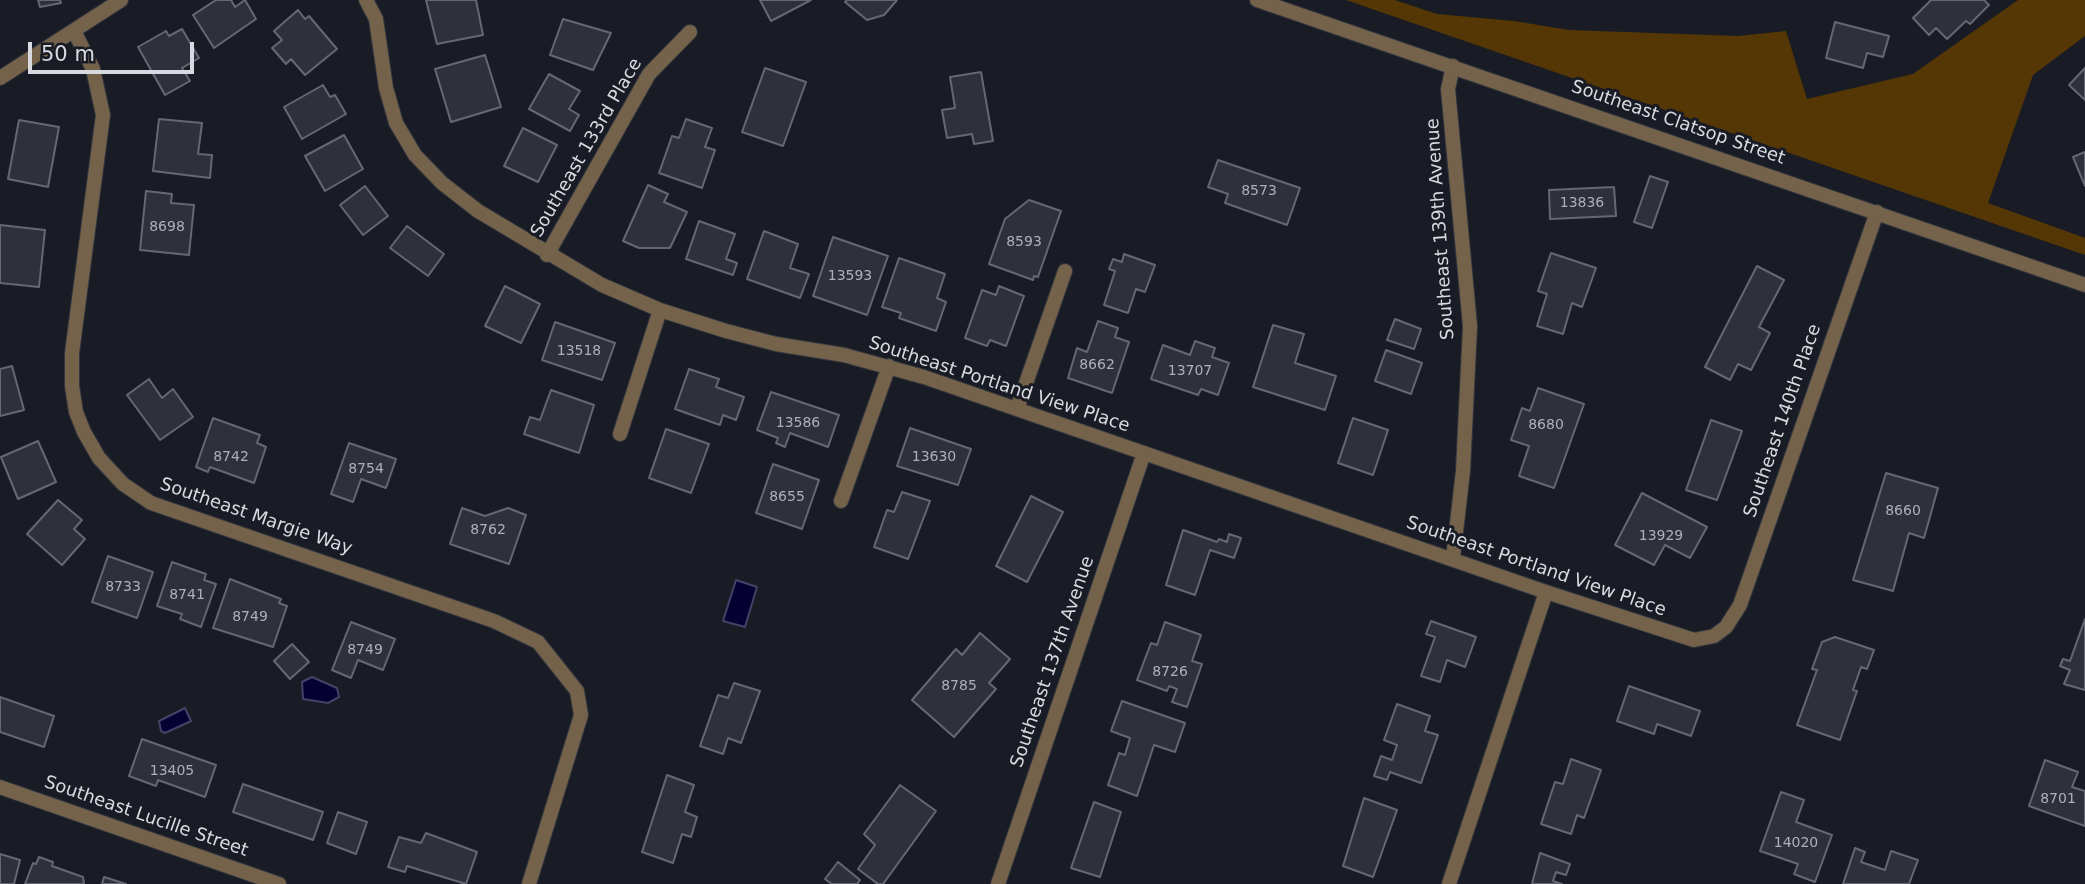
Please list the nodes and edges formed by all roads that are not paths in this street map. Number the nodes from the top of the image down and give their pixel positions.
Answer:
1 (121, 0) edge
2 (366, 0) edge
3 (1257, 0) edge
4 (74, 31) junction
5 (690, 32) dead end
6 (1454, 66) junction
7 (0, 78) edge
8 (1877, 212) junction
9 (547, 255) junction
10 (1065, 271) dead end
11 (2085, 285) edge
12 (660, 310) junction
13 (889, 366) junction
14 (1017, 409) junction
15 (620, 434) dead end
16 (1144, 453) junction
17 (841, 501) dead end
18 (1453, 558) junction
19 (1546, 592) junction
20 (1714, 636) joint
21 (0, 787) edge
22 (279, 884) edge
23 (529, 884) edge
24 (998, 884) edge
25 (1449, 884) edge

1 - 4 street
2 - 9 street, Southeast Portland View Place
3 - 6 street, Southeast Clatsop Street
4 - 7 street
4 - 23 street, Southeast Margie Way
5 - 9 street, Southeast 133rd Place
6 - 8 street, Southeast Clatsop Street
6 - 18 street, Southeast 139th Avenue
8 - 11 street, Southeast Clatsop Street
8 - 20 street, Southeast 140th Place
9 - 12 street, Southeast Portland View Place
10 - 14 street
12 - 13 street, Southeast Portland View Place
12 - 15 street
13 - 14 street, Southeast Portland View Place
13 - 17 street
14 - 16 street, Southeast Portland View Place
16 - 18 street, Southeast Portland View Place
16 - 24 street, Southeast 137th Avenue
18 - 19 street, Southeast Portland View Place
19 - 20 street, Southeast Portland View Place
19 - 25 street
21 - 22 street, Southeast Lucille Street

